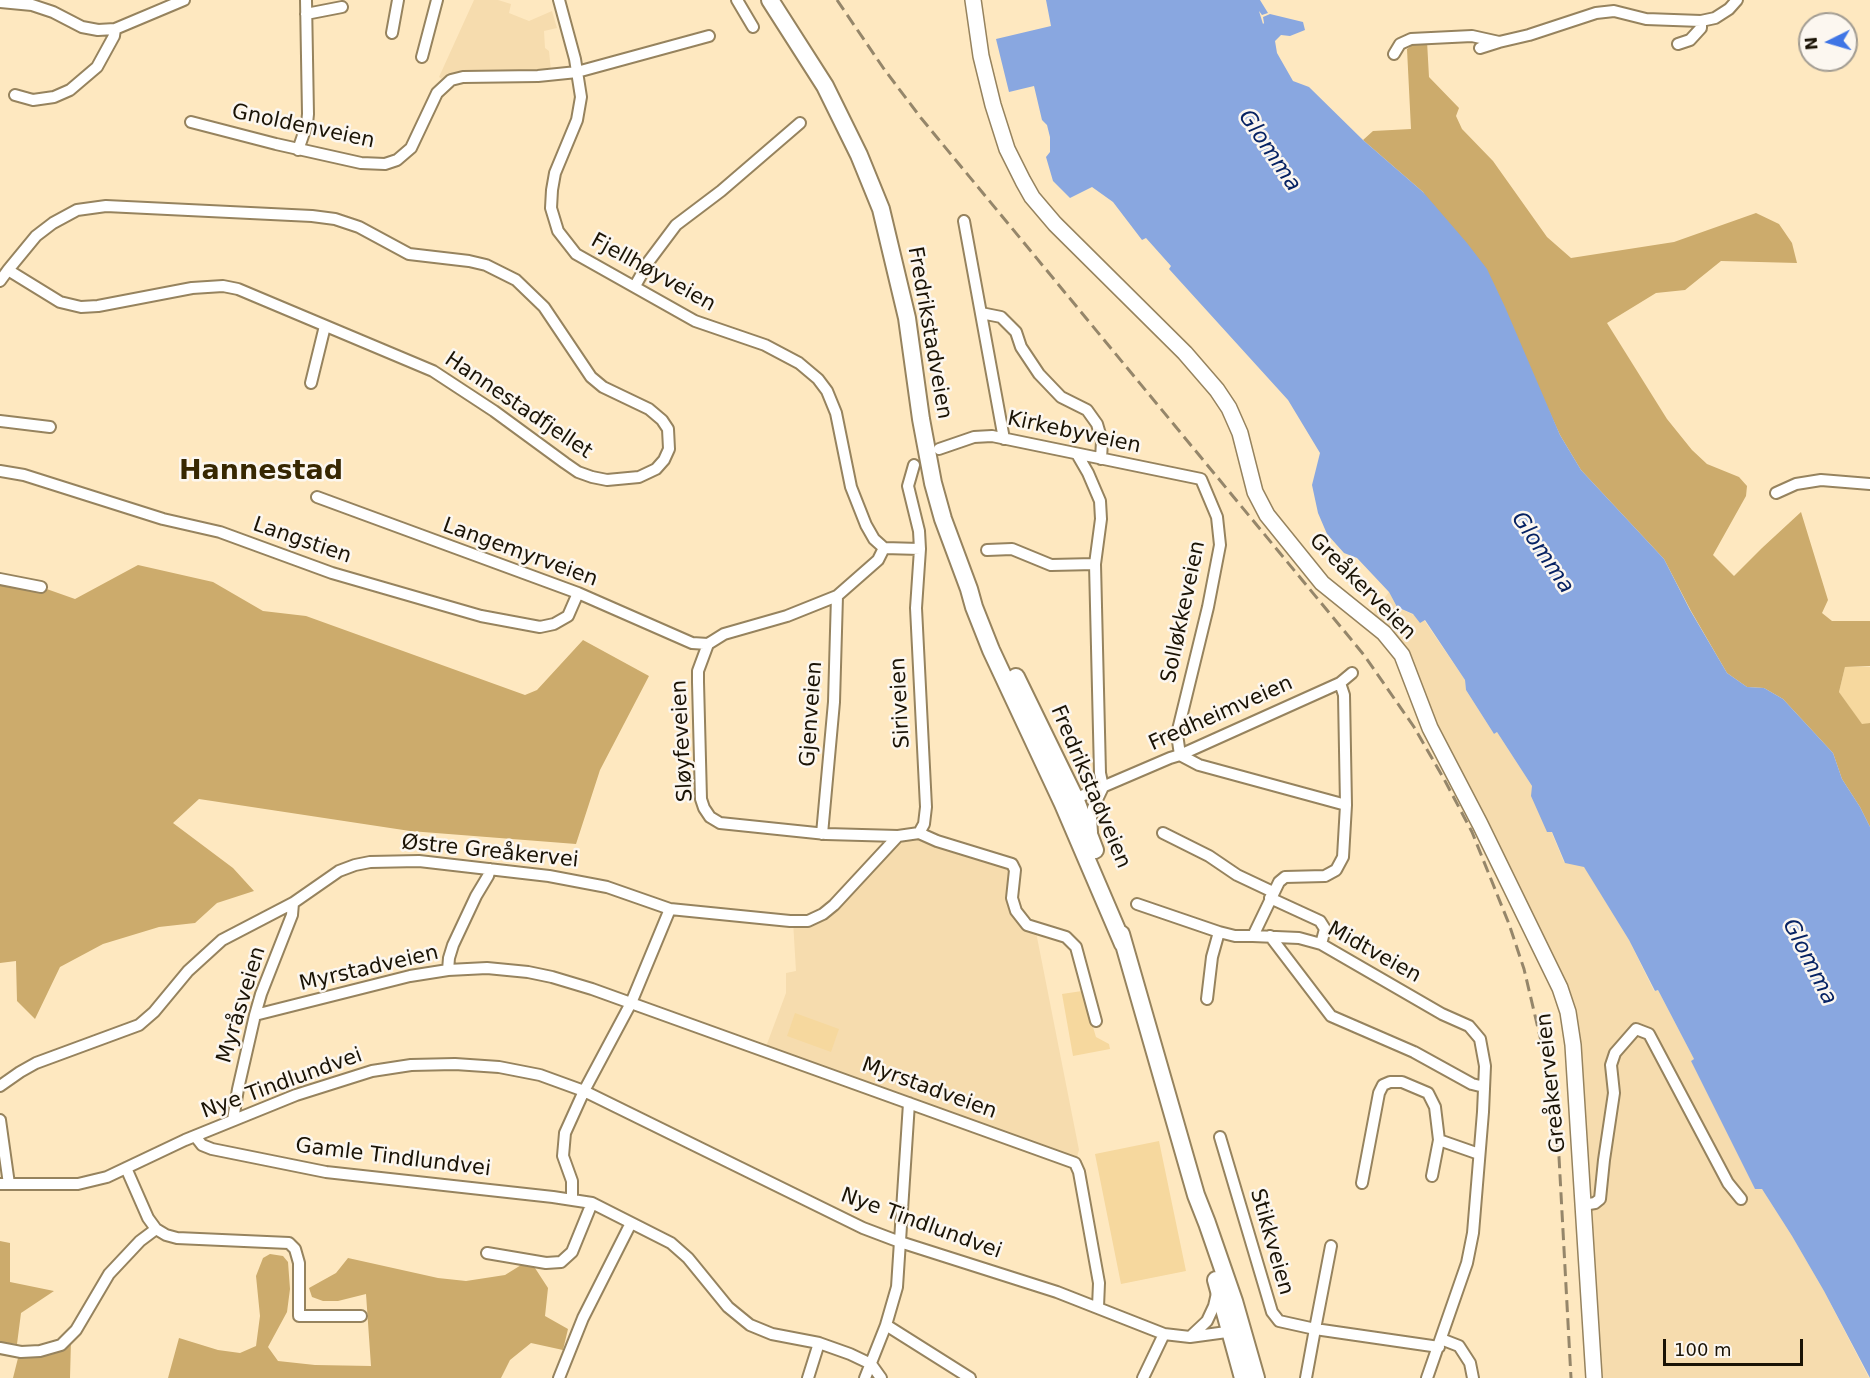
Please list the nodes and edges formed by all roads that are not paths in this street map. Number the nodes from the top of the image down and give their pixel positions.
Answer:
1 (184, 0) edge
2 (306, 0) edge
3 (399, 0) edge
4 (437, 0) edge
5 (559, 0) edge
6 (737, 0) edge
7 (770, 0) edge
8 (972, 0) edge
9 (1737, 0) edge
10 (0, 2) edge
11 (342, 7) dead end
12 (306, 14) junction
13 (1701, 21) junction
14 (753, 27) dead end
15 (115, 29) junction
16 (392, 33) dead end
17 (709, 36) dead end
18 (1499, 42) junction
19 (1678, 44) dead end
20 (1480, 48) dead end
21 (1394, 54) dead end
22 (422, 57) dead end
23 (577, 72) junction
24 (15, 95) dead end
25 (191, 122) dead end
26 (800, 123) dead end
27 (298, 150) junction
28 (964, 221) dead end
29 (8, 270) junction
30 (0, 281) edge
31 (635, 286) junction
32 (981, 313) junction
33 (326, 326) junction
34 (311, 383) dead end
35 (0, 421) edge
36 (50, 427) dead end
37 (1004, 439) junction
38 (939, 449) dead end
39 (1077, 454) junction
40 (1101, 459) junction
41 (914, 465) dead end
42 (0, 471) edge
43 (1201, 479) joint
44 (1870, 484) edge
45 (1776, 493) dead end
46 (317, 497) dead end
47 (884, 548) junction
48 (920, 549) junction
49 (987, 550) dead end
50 (1095, 564) junction
51 (0, 579) edge
52 (41, 587) dead end
53 (578, 593) junction
54 (837, 596) junction
55 (708, 644) junction
56 (1352, 673) dead end
57 (1340, 683) junction
58 (1180, 755) junction
59 (1103, 787) junction
60 (1069, 801) junction
61 (1346, 805) junction
62 (1163, 832) dead end
63 (919, 833) junction
64 (822, 834) junction
65 (898, 836) junction
66 (1093, 842) junction
67 (490, 869) junction
68 (1272, 895) junction
69 (293, 903) junction
70 (1137, 904) dead end
71 (670, 909) junction
72 (1219, 932) junction
73 (1253, 936) junction
74 (1270, 936) junction
75 (1124, 944) junction
76 (1321, 945) junction
77 (448, 970) junction
78 (1207, 999) dead end
79 (630, 1003) junction
80 (255, 1015) junction
81 (1096, 1021) dead end
82 (0, 1086) edge
83 (1484, 1087) junction
84 (584, 1091) junction
85 (909, 1103) junction
86 (0, 1120) edge
87 (233, 1120) junction
88 (195, 1136) junction
89 (1220, 1137) dead end
90 (1439, 1140) junction
91 (1479, 1154) junction
92 (126, 1168) junction
93 (1432, 1176) dead end
94 (1362, 1183) dead end
95 (5, 1184) edge
96 (1196, 1196) junction
97 (572, 1199) junction
98 (1741, 1199) dead end
99 (592, 1203) junction
100 (1583, 1206) junction
101 (631, 1223) junction
102 (156, 1229) junction
103 (900, 1242) junction
104 (1331, 1246) dead end
105 (487, 1253) dead end
106 (1218, 1287) junction
107 (1098, 1307) junction
108 (361, 1316) dead end
109 (886, 1325) junction
110 (1315, 1329) junction
111 (1236, 1331) junction
112 (1164, 1334) junction
113 (1190, 1337) junction
114 (819, 1343) junction
115 (1440, 1343) junction
116 (0, 1348) edge
117 (871, 1364) junction
118 (559, 1378) edge
119 (808, 1378) edge
120 (865, 1378) edge
121 (881, 1378) edge
122 (970, 1378) edge
123 (1143, 1378) edge
124 (1243, 1378) edge
125 (1256, 1378) edge
126 (1306, 1378) edge
127 (1427, 1378) edge
128 (1473, 1378) edge
129 (1594, 1378) edge

1 - 15 street
2 - 12 street
3 - 16 street
4 - 22 street
5 - 23 street, Fjellhøyveien
6 - 14 street
7 - 60 main road, Fredrikstadveien
8 - 100 main road, Greåkerveien
9 - 13 street
10 - 15 street
11 - 12 street
12 - 27 street
13 - 18 street
13 - 19 street
15 - 24 street
17 - 23 street, Gnoldenveien
18 - 20 street
18 - 21 street
23 - 27 street, Gnoldenveien
23 - 31 street, Fjellhøyveien
25 - 27 street, Gnoldenveien
26 - 31 street
28 - 32 street
29 - 30 street, Hannestadfjellet
29 - 33 street, Hannestadfjellet
29 - 33 street, Hannestadfjellet
31 - 47 street, Fjellhøyveien
32 - 37 street
32 - 40 street
33 - 34 street
35 - 36 street
37 - 38 street, Kirkebyveien
37 - 39 street, Kirkebyveien
39 - 40 street, Kirkebyveien
39 - 50 street
40 - 43 street, Kirkebyveien
41 - 48 street
42 - 53 street, Langstien
43 - 58 street, Solløkkeveien
44 - 45 street
46 - 53 street, Langemyrveien
47 - 48 street
47 - 54 street
48 - 63 street, Siriveien
49 - 50 street
50 - 59 street
51 - 52 street
53 - 55 street, Langemyrveien
54 - 55 street
54 - 64 street, Gjenveien
55 - 64 street, Sløyfeveien
56 - 57 street, Fredheimveien
57 - 58 street, Fredheimveien
57 - 61 street
58 - 59 street, Fredheimveien
58 - 61 street
59 - 60 street, Fredheimveien
59 - 66 street
60 - 66 main road, Fredrikstadveien
60 - 75 main road, Fredrikstadveien
61 - 68 street
62 - 68 street
63 - 65 street
63 - 81 street
64 - 65 street, Sløyfeveien
65 - 71 street, Østre Greåkervei
66 - 75 main road, Fredrikstadveien
67 - 69 street, Østre Greåkervei
67 - 71 street, Østre Greåkervei
67 - 77 street
68 - 73 street
68 - 76 street
69 - 80 street, Myråsveien
69 - 82 street, Østre Greåkervei
70 - 72 street, Midtveien
71 - 79 street
72 - 73 street, Midtveien
72 - 78 street
73 - 74 street, Midtveien
74 - 76 street, Midtveien
74 - 83 street
75 - 96 main road, Fredrikstadveien
76 - 83 street, Midtveien
77 - 79 street, Myrstadveien
77 - 80 street, Myrstadveien
79 - 84 street
79 - 85 street, Myrstadveien
80 - 87 street, Myråsveien
83 - 91 street
84 - 87 street, Nye Tindlundvei
84 - 97 street
84 - 103 street, Nye Tindlundvei
85 - 103 street
85 - 107 street, Myrstadveien
86 - 95 street
87 - 88 street, Nye Tindlundvei
88 - 92 street, Nye Tindlundvei
88 - 97 street, Gamle Tindlundvei
89 - 110 street, Stikkveien
90 - 91 street
90 - 93 street
90 - 94 street
91 - 115 street
92 - 95 street, Nye Tindlundvei
92 - 102 street
96 - 106 main road, Fredrikstadveien
96 - 111 main road, Fredrikstadveien
97 - 99 street, Gamle Tindlundvei
98 - 100 street
99 - 101 street, Gamle Tindlundvei
99 - 105 street
100 - 129 main road, Greåkerveien
101 - 114 street, Gamle Tindlundvei
101 - 118 street
102 - 108 street
102 - 116 street
103 - 107 street, Nye Tindlundvei
103 - 109 street
104 - 110 street, Stikkveien
106 - 111 main road, Fredrikstadveien
106 - 113 street
107 - 112 street, Nye Tindlundvei
109 - 117 street
109 - 122 street
110 - 115 street, Stikkveien
110 - 126 street, Stikkveien
111 - 113 street, Nye Tindlundvei
111 - 124 main road, Fredrikstadveien
111 - 125 main road, Fredrikstadveien
112 - 113 street, Nye Tindlundvei
112 - 123 street
114 - 117 street, Gamle Tindlundvei
114 - 119 street
115 - 127 street
115 - 128 street, Stikkveien
117 - 120 street
117 - 121 street

